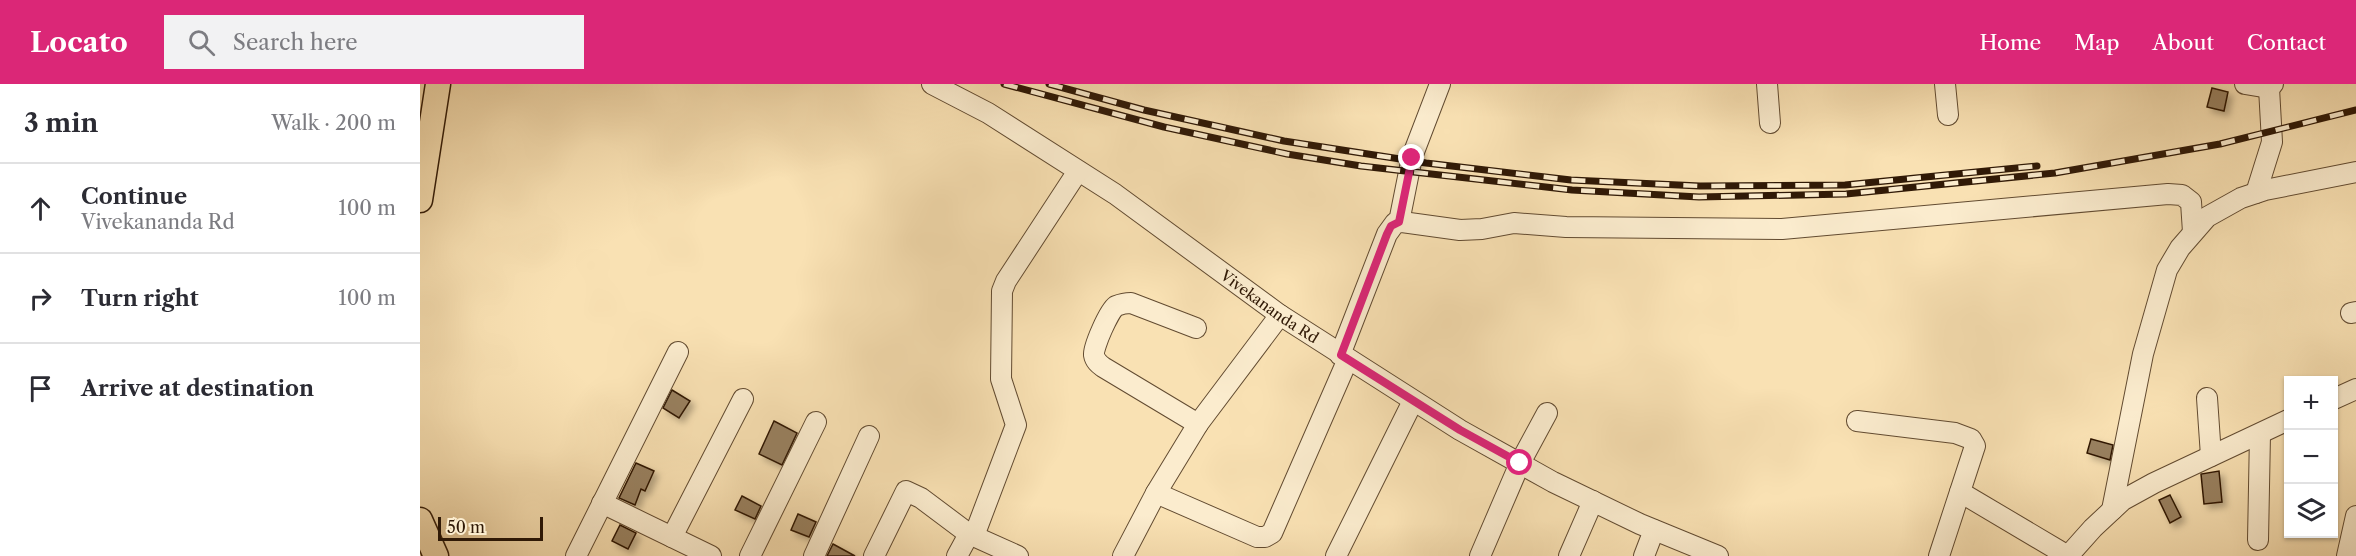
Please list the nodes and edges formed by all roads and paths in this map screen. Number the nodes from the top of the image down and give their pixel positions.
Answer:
1 (438, 84) edge
2 (932, 84) edge
3 (1440, 84) edge
4 (1767, 84) edge
5 (1945, 84) edge
6 (2245, 84) edge
7 (2271, 86) edge
8 (1948, 115) dead end
9 (1770, 123) dead end
10 (425, 141) edge
11 (1078, 171) junction
12 (2356, 172) edge
13 (2256, 193) junction
14 (420, 200) edge
15 (1399, 222) junction
16 (2193, 232) junction
17 (1280, 315) junction
18 (1196, 328) dead end
19 (678, 352) dead end
20 (1344, 357) junction
21 (2356, 389) edge
22 (2338, 397) edge
23 (2207, 398) dead end
24 (743, 399) dead end
25 (1413, 400) junction
26 (1547, 412) dead end
27 (1857, 421) dead end
28 (816, 422) dead end
29 (2284, 422) edge
30 (1198, 424) junction
31 (2260, 434) junction
32 (869, 436) dead end
33 (2211, 456) junction
34 (1520, 463) junction
35 (1960, 492) junction
36 (1156, 493) junction
37 (1593, 501) junction
38 (602, 503) junction
39 (2112, 510) junction
40 (2356, 516) edge
41 (421, 525) edge
42 (1654, 530) junction
43 (971, 535) junction
44 (672, 537) junction
45 (2259, 540) dead end
46 (1344, 554) edge
47 (436, 556) edge
48 (576, 556) edge
49 (711, 556) edge
50 (750, 556) edge
51 (814, 556) edge
52 (874, 556) edge
53 (957, 556) edge
54 (1018, 556) edge
55 (1124, 556) edge
56 (1480, 556) edge
57 (1569, 556) edge
58 (1644, 556) edge
59 (1718, 556) edge
60 (1939, 556) edge
61 (2347, 556) edge

1 - 10 main road
2 - 11 street, Vivekananda Rd
3 - 15 street
4 - 9 street
5 - 8 street
6 - 7 street
7 - 13 street
10 - 14 main road
11 - 17 street, Vivekananda Rd
11 - 43 street
12 - 13 street
13 - 16 street
15 - 16 street
15 - 20 street
16 - 39 street
17 - 20 street, Vivekananda Rd
17 - 30 street
18 - 30 street
19 - 38 street
20 - 25 street, Vivekananda Rd
20 - 36 street
21 - 22 street
23 - 33 street
24 - 44 street
25 - 34 street, Vivekananda Rd
25 - 46 street
26 - 34 street
27 - 35 street
28 - 50 street
29 - 31 street
30 - 36 street
31 - 33 street
31 - 45 street
32 - 51 street
33 - 39 street
34 - 37 street, Vivekananda Rd
34 - 56 street
35 - 39 street
35 - 60 street
36 - 55 street
37 - 42 street, Vivekananda Rd
37 - 57 street
38 - 44 street
38 - 48 street
40 - 61 street
41 - 47 main road
42 - 58 street
42 - 59 street, Vivekananda Rd
43 - 52 street
43 - 53 street
43 - 54 street
44 - 49 street

